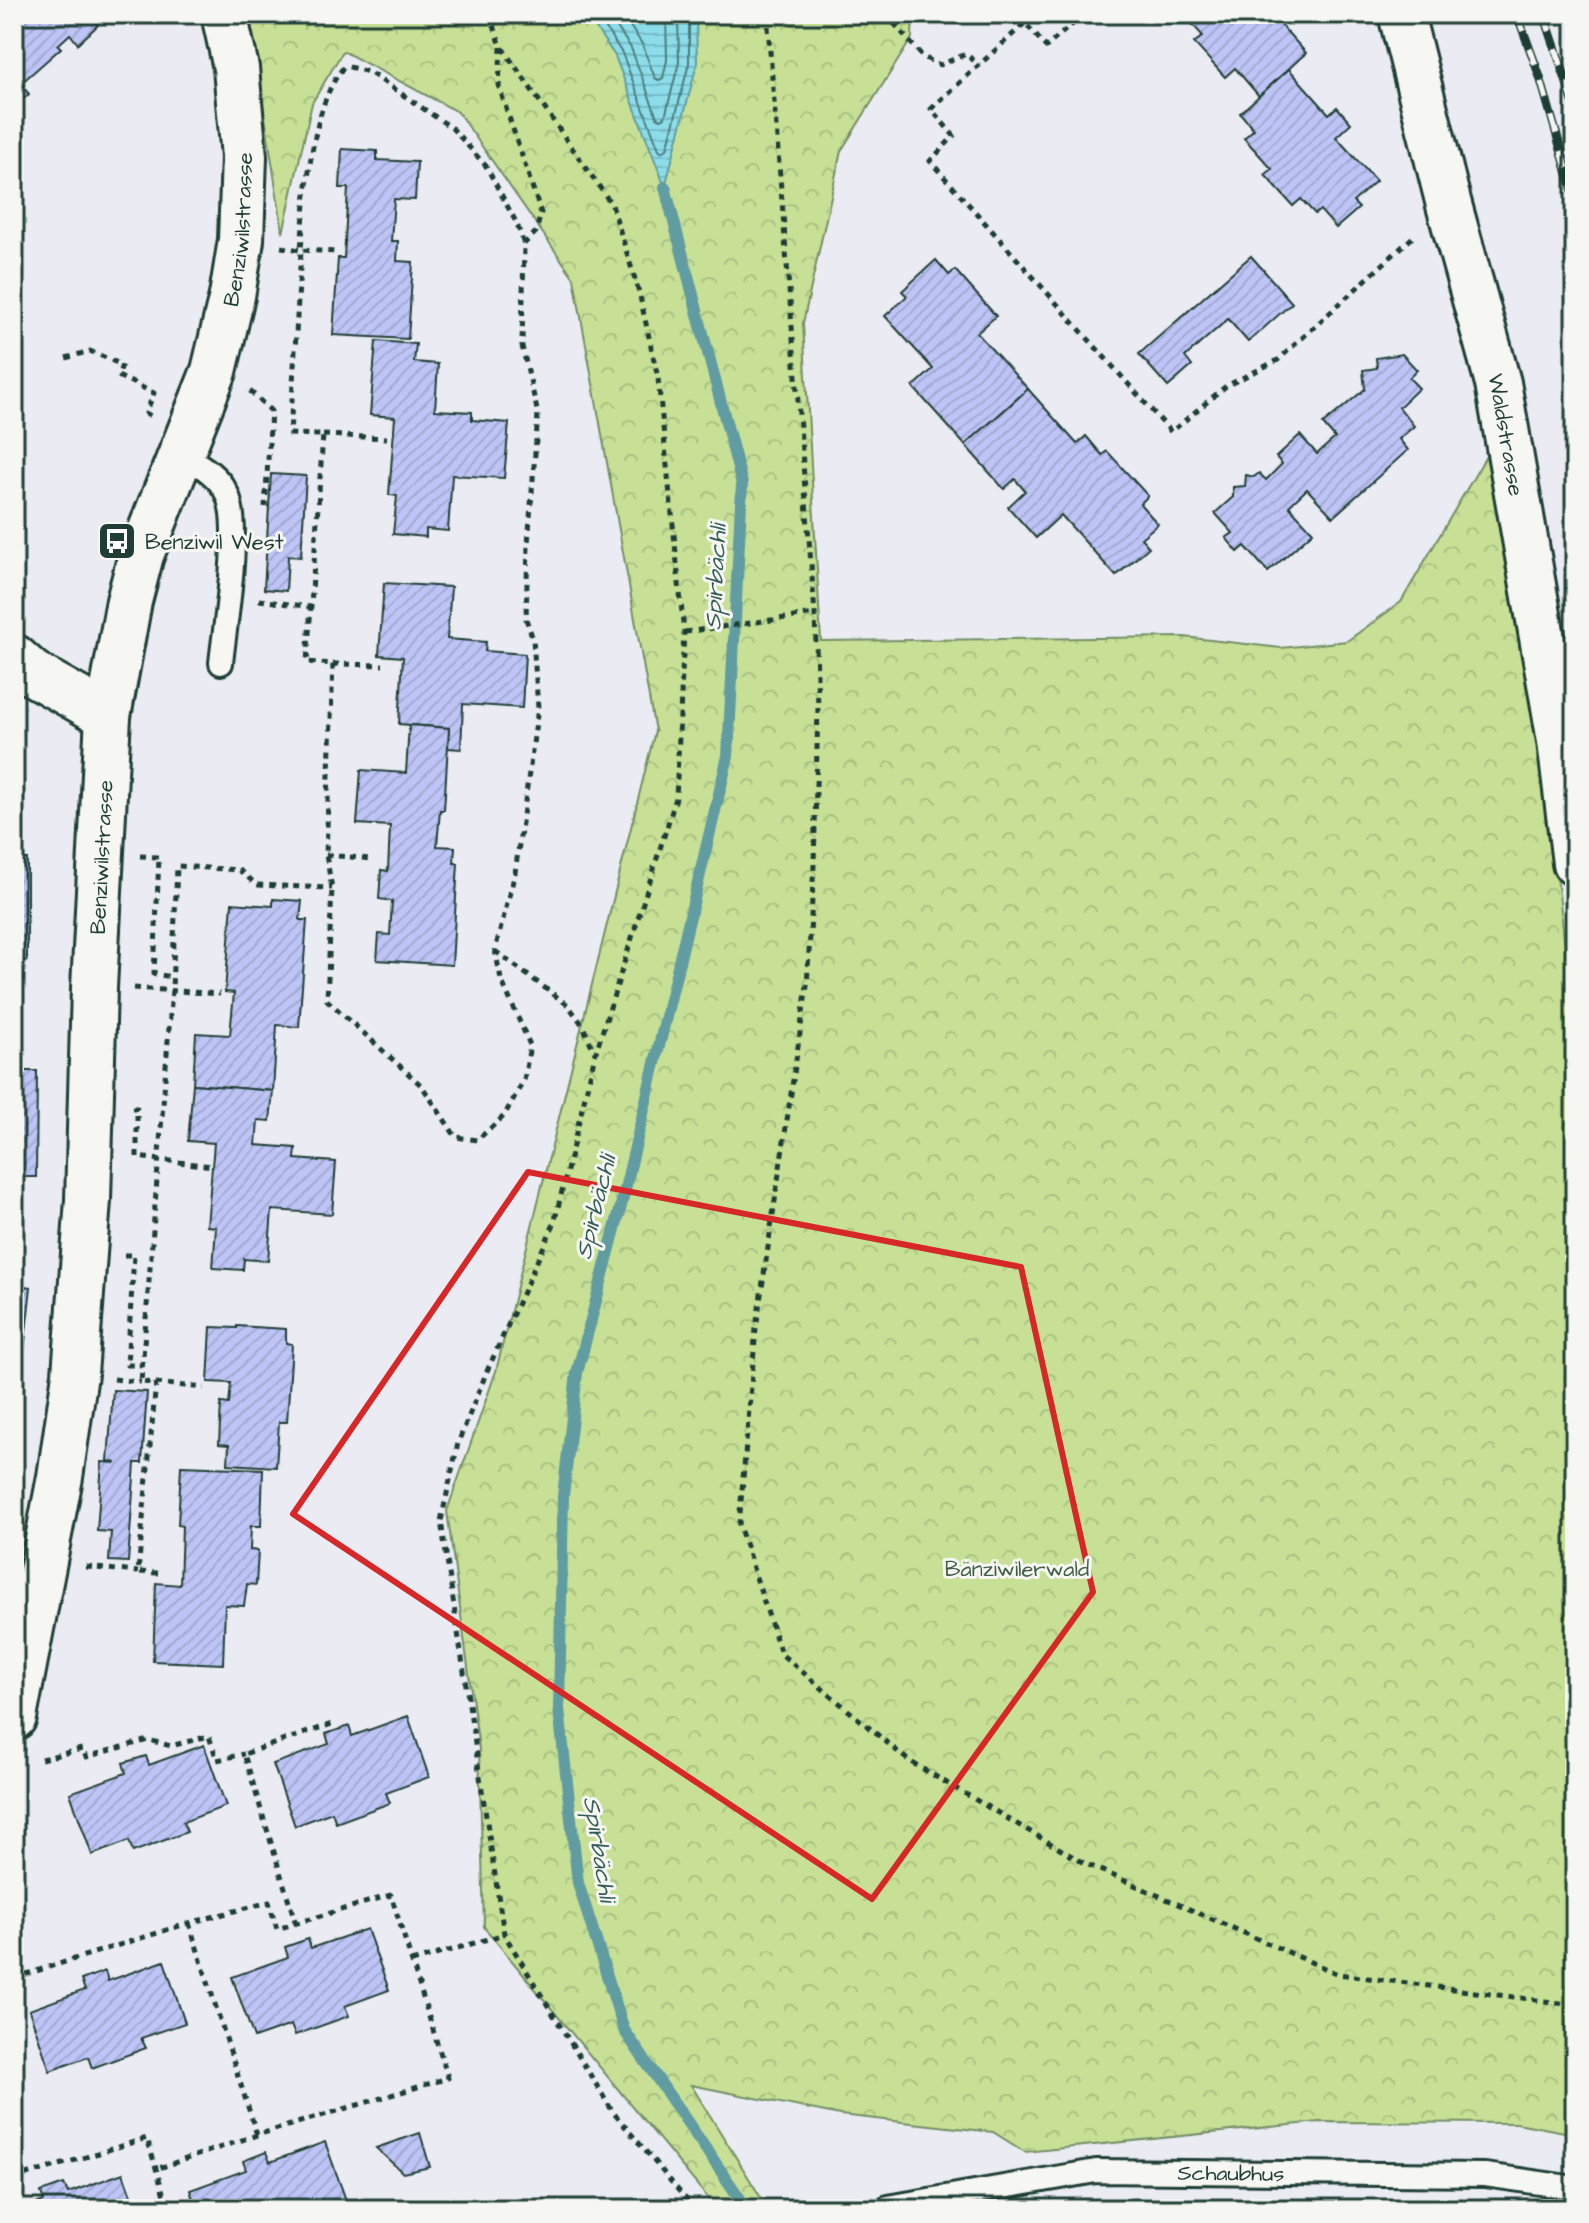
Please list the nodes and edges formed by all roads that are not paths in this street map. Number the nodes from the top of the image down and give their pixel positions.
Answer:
1 (224, 14) edge
2 (1401, 14) edge
3 (172, 438) junction
4 (14, 657) edge
5 (221, 663) dead end
6 (108, 716) junction
7 (1575, 863) edge
8 (14, 1717) edge
9 (1575, 2188) edge
10 (888, 2207) edge

1 - 3 street, Benziwilstrasse
2 - 7 street, Waldstrasse
3 - 5 lane
3 - 6 street, Benziwilstrasse
4 - 6 street
6 - 8 street, Benziwilstrasse
9 - 10 lane, Schaubhus

